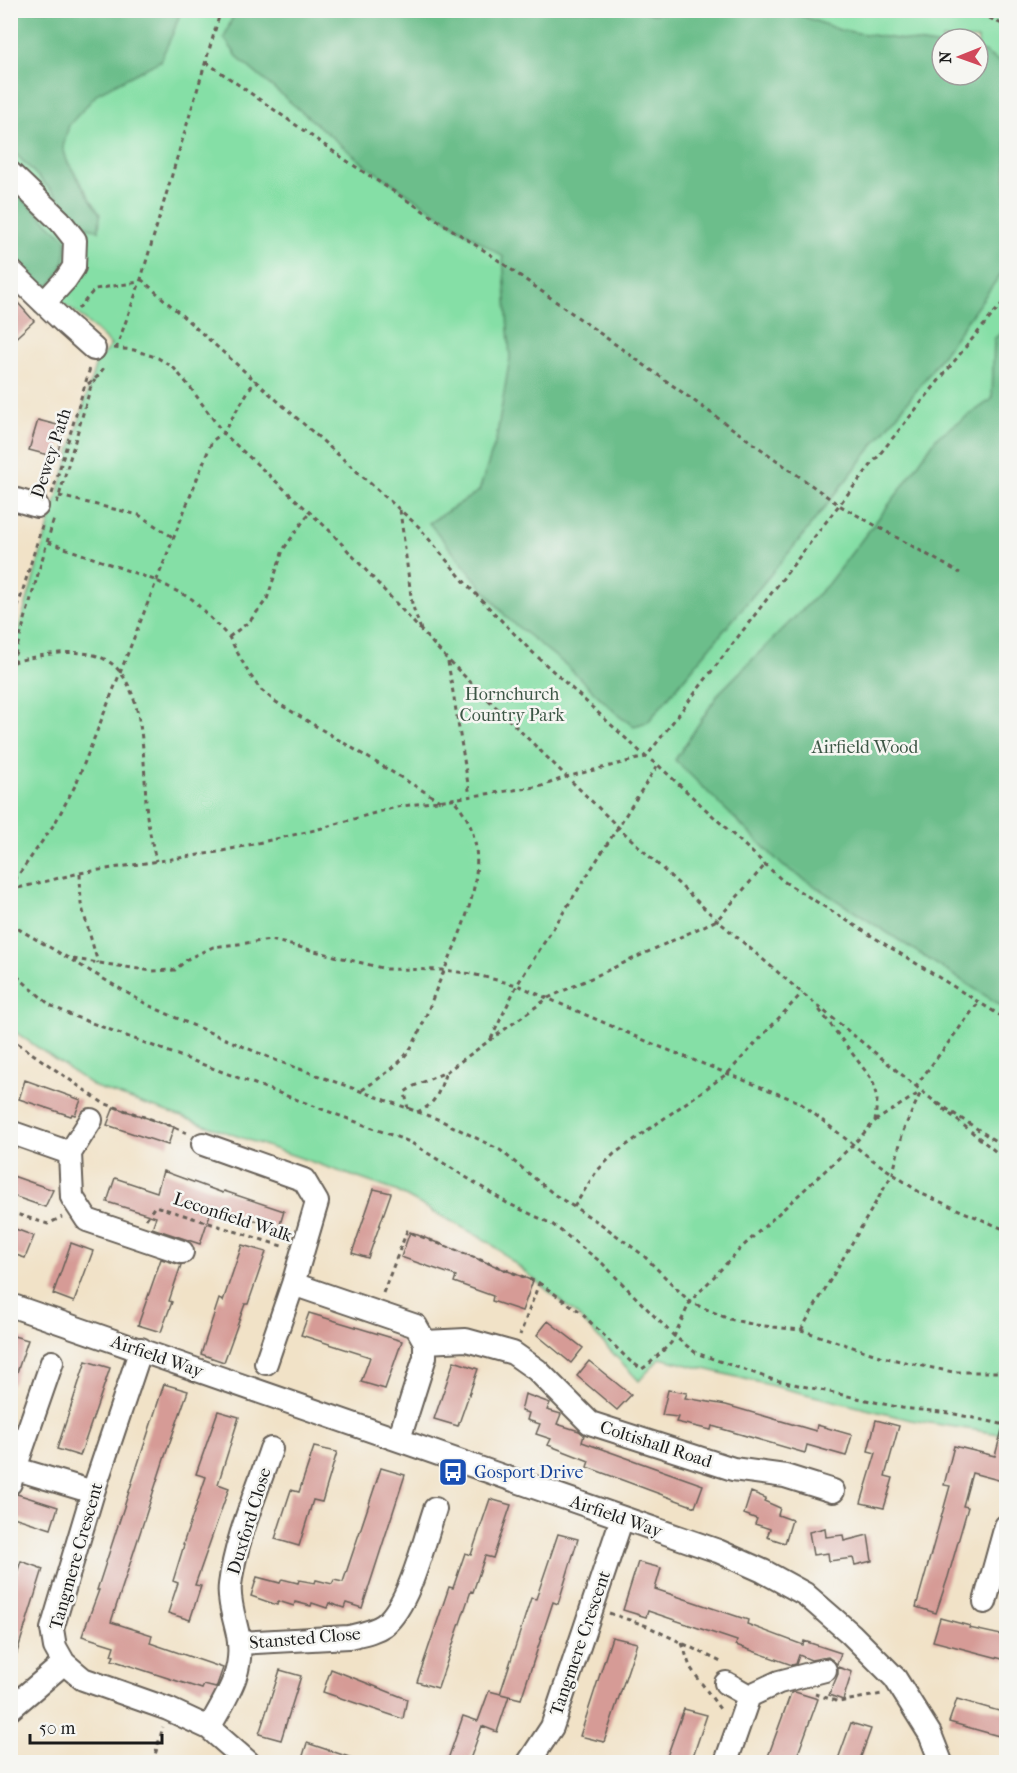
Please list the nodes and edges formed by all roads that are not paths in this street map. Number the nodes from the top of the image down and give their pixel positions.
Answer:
1 (10, 173) edge
2 (10, 270) edge
3 (44, 303) junction
4 (108, 354) road end
5 (10, 498) edge
6 (48, 509) road end
7 (92, 1120) dead end
8 (10, 1132) edge
9 (209, 1146) road end
10 (70, 1153) junction
11 (182, 1252) dead end
12 (293, 1284) junction
13 (10, 1305) edge
14 (425, 1342) junction
15 (141, 1349) junction
16 (52, 1362) dead end
17 (266, 1363) dead end
18 (399, 1440) junction
19 (271, 1449) dead end
20 (12, 1473) edge
21 (93, 1491) junction
22 (833, 1491) dead end
23 (435, 1509) dead end
24 (622, 1518) junction
25 (1006, 1526) edge
26 (985, 1602) dead end
27 (239, 1643) junction
28 (64, 1663) junction
29 (825, 1670) dead end
30 (726, 1683) road end
31 (749, 1695) junction
32 (10, 1709) edge
33 (209, 1728) junction
34 (248, 1762) edge
35 (529, 1762) edge
36 (726, 1762) edge
37 (941, 1762) edge

1 - 3 street
2 - 3 street
3 - 4 street
5 - 6 street
7 - 10 street
8 - 10 street
9 - 12 street
10 - 11 street
12 - 14 street
12 - 17 street
13 - 15 street, Airfield Way
14 - 18 street
14 - 22 street, Coltishall Road
15 - 18 street, Airfield Way
15 - 21 street, Tangmere Crescent
16 - 20 street
18 - 24 street, Airfield Way
19 - 27 street, Duxford Close
20 - 21 street
21 - 28 street, Tangmere Crescent
23 - 27 street, Stansted Close
24 - 35 street, Tangmere Crescent
24 - 37 street, Airfield Way
25 - 26 street
27 - 33 street, Duxford Close
28 - 32 street
28 - 33 street
29 - 31 street
30 - 31 street
31 - 36 street
33 - 34 street

